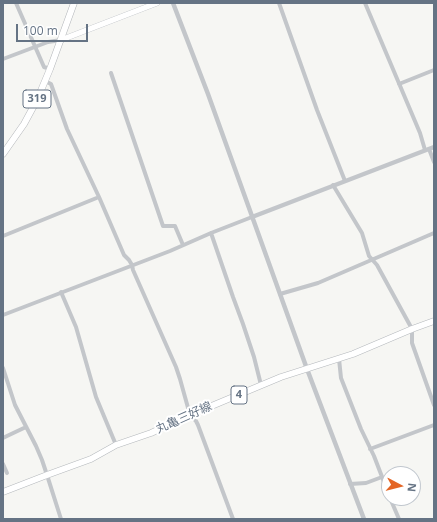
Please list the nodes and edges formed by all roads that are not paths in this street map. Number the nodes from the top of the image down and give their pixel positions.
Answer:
1 (16, 3) edge
2 (74, 3) edge
3 (157, 3) edge
4 (173, 3) edge
5 (279, 3) edge
6 (365, 3) edge
7 (61, 40) junction
8 (35, 47) junction
9 (3, 59) edge
10 (50, 69) junction
11 (434, 70) edge
12 (111, 73) dead end
13 (45, 81) junction
14 (399, 84) junction
15 (434, 146) edge
16 (427, 149) junction
17 (3, 154) edge
18 (434, 162) edge
19 (345, 181) junction
20 (333, 186) junction
21 (99, 197) junction
22 (252, 217) junction
23 (211, 233) junction
24 (434, 233) edge
25 (3, 236) edge
26 (183, 245) junction
27 (372, 260) junction
28 (132, 265) junction
29 (61, 292) junction
30 (280, 294) junction
31 (3, 315) edge
32 (434, 321) edge
33 (412, 329) junction
34 (339, 359) junction
35 (3, 368) edge
36 (307, 370) junction
37 (262, 385) junction
38 (434, 405) edge
39 (190, 415) junction
40 (434, 425) edge
41 (26, 428) junction
42 (3, 438) edge
43 (116, 446) junction
44 (370, 449) junction
45 (3, 464) edge
46 (7, 473) dead end
47 (47, 475) junction
48 (381, 475) edge
49 (381, 477) edge
50 (350, 484) junction
51 (3, 492) edge
52 (393, 506) edge
53 (60, 519) edge
54 (233, 519) edge
55 (364, 519) edge
56 (399, 519) edge

1 - 8 street
2 - 7 main road, 319
3 - 7 main road
4 - 22 street
5 - 19 street
6 - 14 street
7 - 8 street
7 - 10 main road, 319
8 - 9 street
8 - 10 street
10 - 13 main road, 319
11 - 14 street
12 - 26 street
13 - 17 main road, 319
13 - 21 street
14 - 16 street
15 - 16 street
16 - 18 street
16 - 19 street
19 - 20 street
20 - 22 street
20 - 27 street
21 - 25 street
21 - 28 street
22 - 23 street
22 - 30 street
23 - 26 street
23 - 37 street
24 - 27 street
26 - 28 street
27 - 30 street
27 - 33 street
28 - 29 street
28 - 39 street
29 - 31 street
29 - 43 street
30 - 36 street
32 - 33 main road, 丸亀三好線 / 4
33 - 34 main road, 丸亀三好線 / 4
33 - 38 street
34 - 36 main road, 丸亀三好線 / 4
34 - 44 street
35 - 41 street
36 - 37 main road, 丸亀三好線 / 4
36 - 50 street
37 - 39 main road, 丸亀三好線 / 4
39 - 43 main road, 丸亀三好線 / 4
39 - 54 street
40 - 44 street
41 - 42 street
41 - 47 street
43 - 47 main road, 丸亀三好線 / 4
44 - 48 street
45 - 46 street
47 - 51 main road, 丸亀三好線 / 4
47 - 53 street
49 - 50 street
50 - 55 street
52 - 56 street

